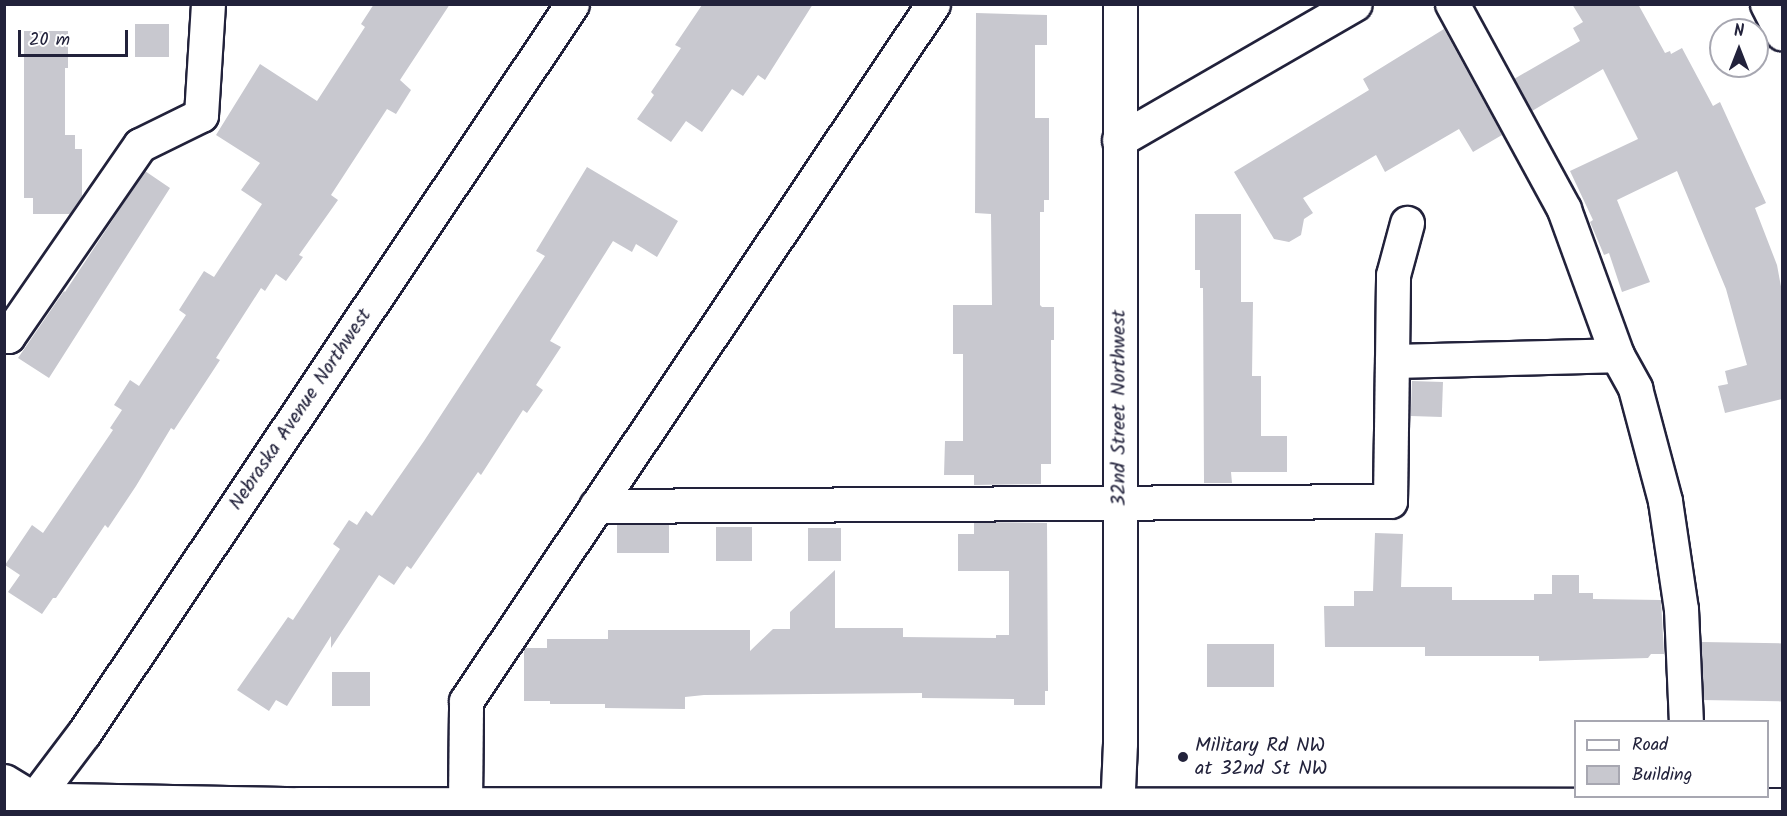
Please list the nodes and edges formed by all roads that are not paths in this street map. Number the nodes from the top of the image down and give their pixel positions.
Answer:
1 (572, 4) edge
2 (933, 4) edge
3 (1120, 4) edge
4 (1355, 4) edge
5 (1452, 4) edge
6 (1767, 4) edge
7 (209, 6) edge
8 (1782, 33) edge
9 (1119, 140) junction
10 (1407, 222) dead end
11 (4, 336) edge
12 (1617, 355) junction
13 (1392, 361) junction
14 (1120, 502) junction
15 (596, 506) junction
16 (1686, 720) edge
17 (4, 781) edge
18 (1684, 801) edge
19 (21, 803) edge
20 (465, 804) junction
21 (1782, 805) edge
22 (308, 808) edge
23 (803, 808) edge
24 (1118, 808) edge
25 (1618, 808) edge

1 - 19 street, Nebraska Avenue Northwest
2 - 15 street
3 - 9 street, 32nd Street Northwest
4 - 9 street
5 - 12 street
6 - 8 street
7 - 11 street
9 - 14 street, 32nd Street Northwest
10 - 13 street
12 - 13 street
12 - 16 street
13 - 14 street
14 - 15 street
14 - 24 street, 32nd Street Northwest
15 - 20 street
17 - 19 street
18 - 21 street
18 - 25 street
19 - 22 street
20 - 22 street
20 - 23 street
23 - 24 street
24 - 25 street

